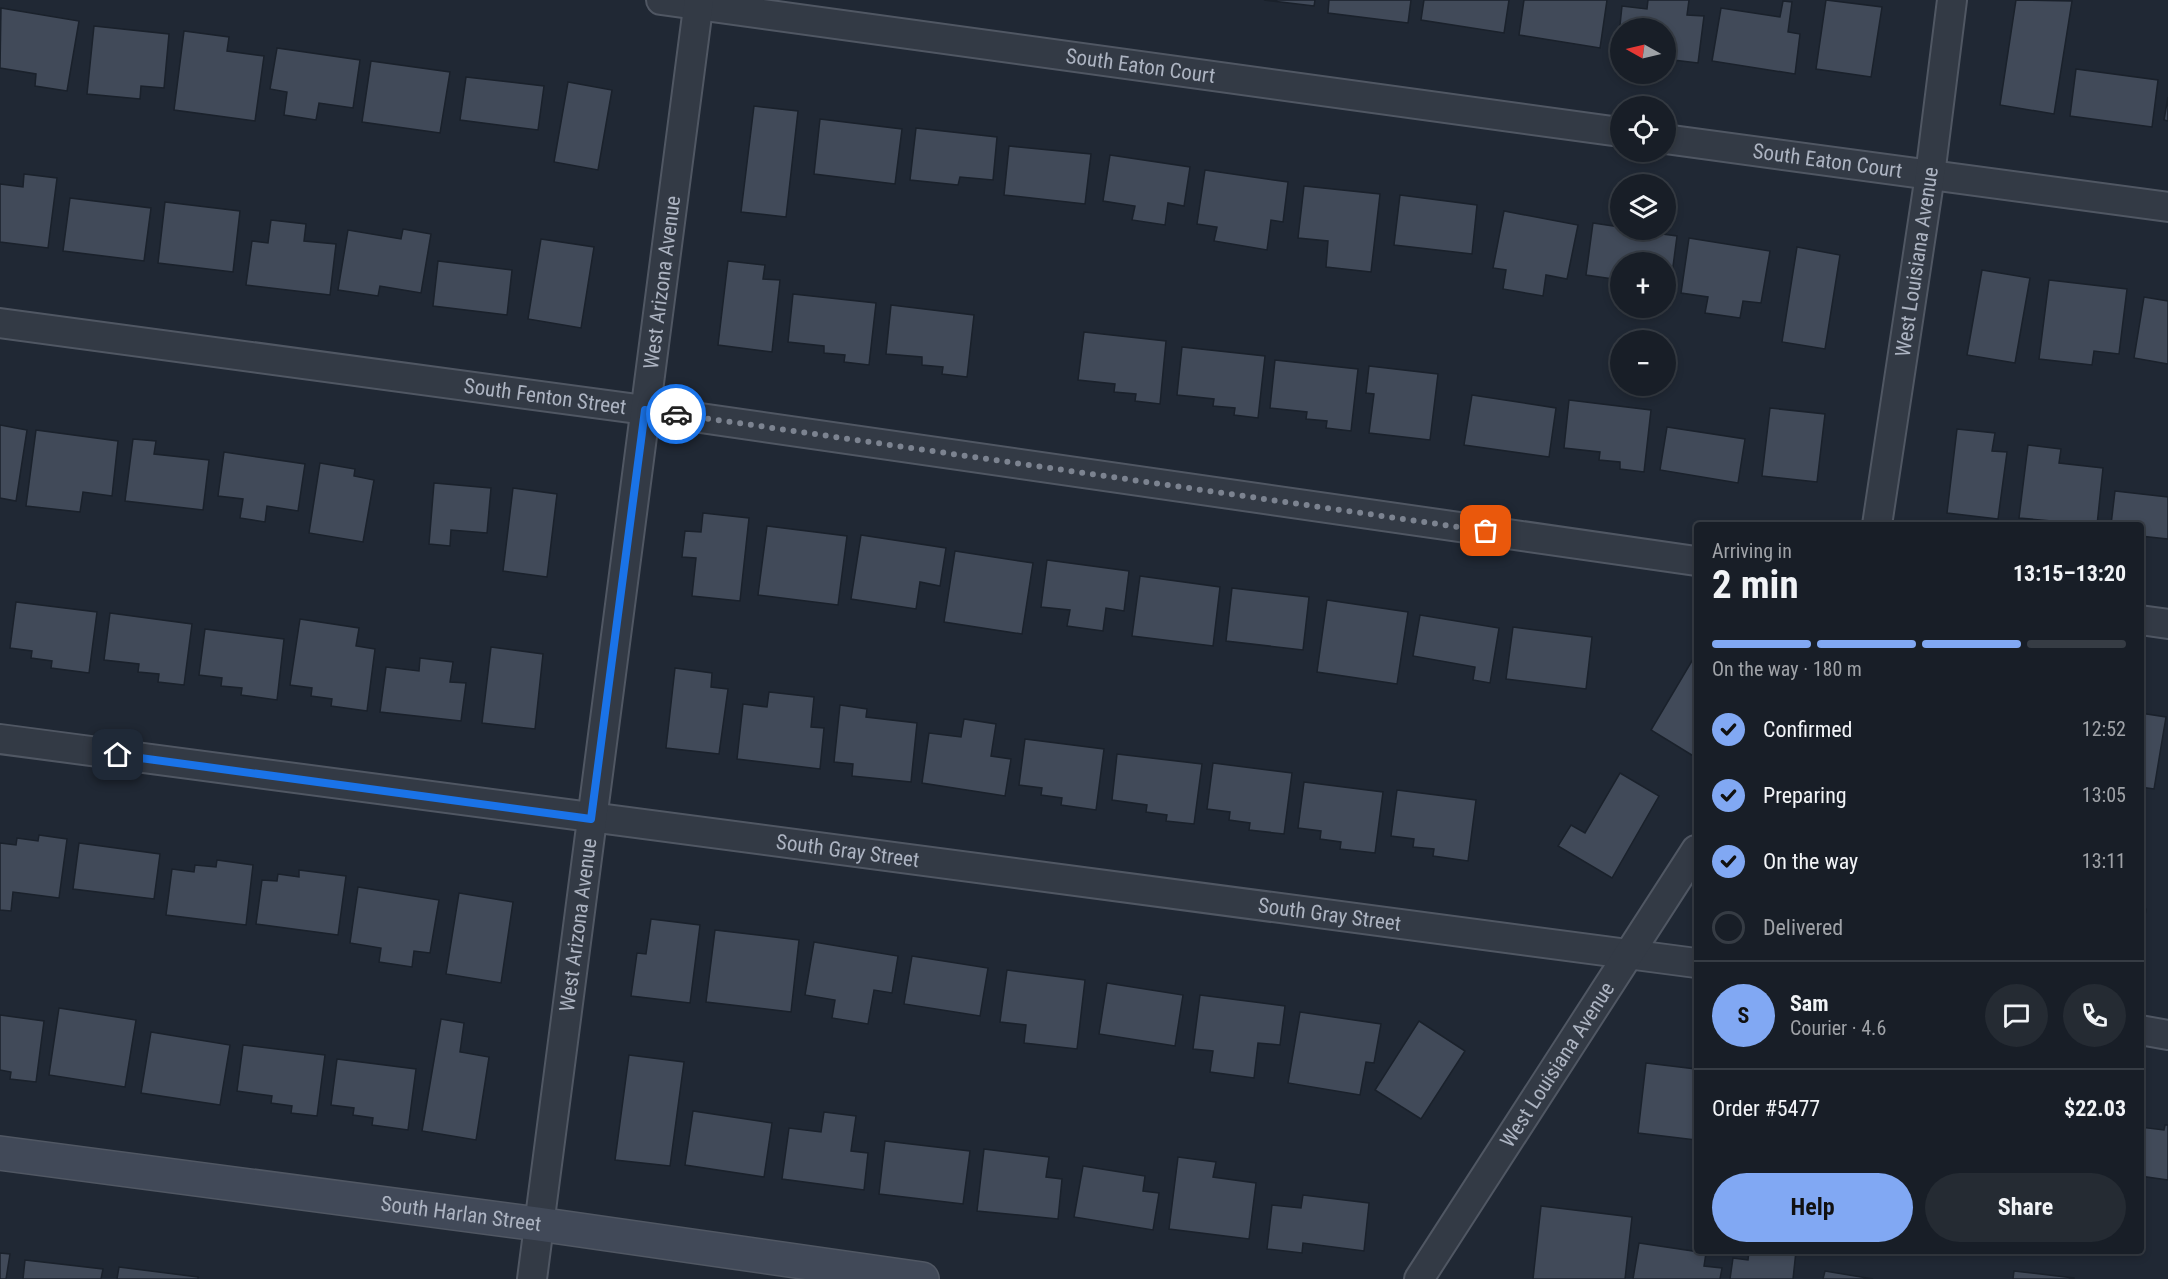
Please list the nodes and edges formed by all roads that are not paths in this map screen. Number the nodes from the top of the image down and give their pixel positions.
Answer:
1 (661, 0) edge
2 (1952, 0) edge
3 (698, 3) edge
4 (1610, 131) edge
5 (1676, 140) edge
6 (1930, 175) junction
7 (2168, 207) edge
8 (0, 323) edge
9 (645, 410) junction
10 (1877, 522) edge
11 (1694, 561) edge
12 (2144, 621) edge
13 (2168, 624) edge
14 (0, 739) edge
15 (591, 819) junction
16 (1694, 853) edge
17 (1630, 953) junction
18 (1694, 963) edge
19 (2144, 1031) edge
20 (2168, 1035) edge
21 (0, 1153) edge
22 (538, 1224) junction
23 (532, 1279) edge
24 (922, 1279) edge
25 (1419, 1279) edge

1 - 3 street, South Eaton Court
2 - 6 street, West Louisiana Avenue
3 - 4 street, South Eaton Court
3 - 9 street, West Arizona Avenue
5 - 6 street, South Eaton Court
6 - 7 street, South Eaton Court
6 - 10 street, West Louisiana Avenue
8 - 9 street, South Fenton Street
9 - 11 street, South Fenton Street
9 - 15 street, West Arizona Avenue
12 - 13 street
14 - 15 street, South Gray Street
15 - 17 street, South Gray Street
15 - 22 street, West Arizona Avenue
16 - 17 street, West Louisiana Avenue
17 - 18 street, South Gray Street
17 - 25 street, West Louisiana Avenue
19 - 20 street
21 - 22 street, South Harlan Street
22 - 23 street, West Arizona Avenue
22 - 24 street, South Harlan Street

